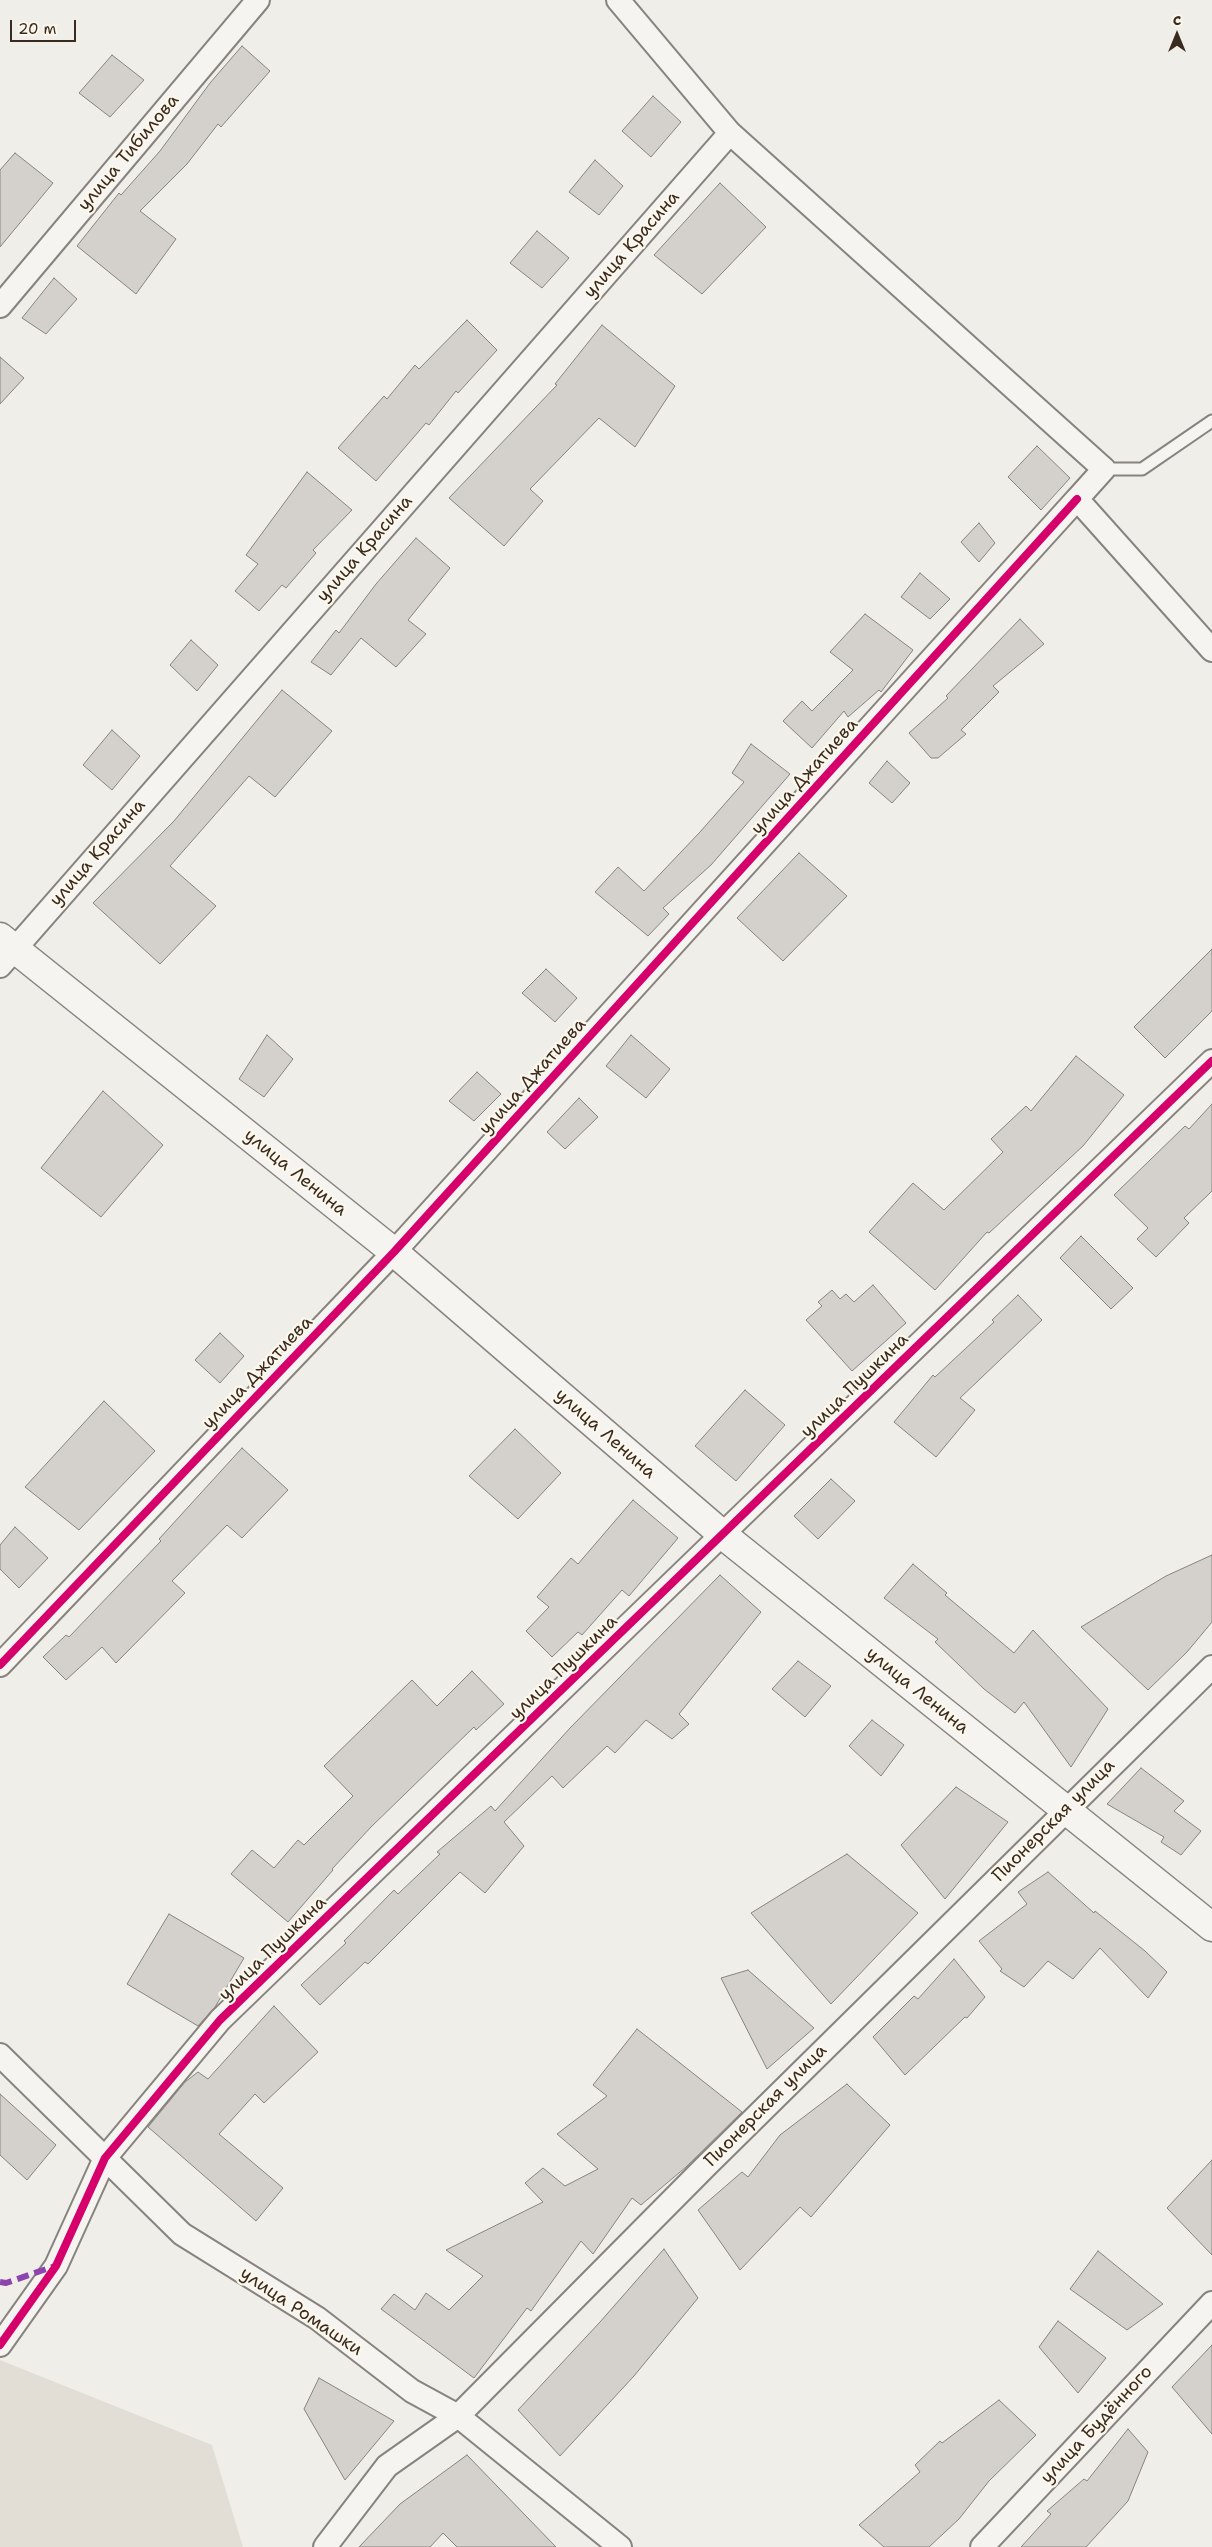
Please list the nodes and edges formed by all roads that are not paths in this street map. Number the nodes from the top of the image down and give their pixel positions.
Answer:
1 (258, 0) edge
2 (618, 0) edge
3 (730, 133) junction
4 (0, 306) edge
5 (1212, 421) edge
6 (1104, 469) junction
7 (1078, 499) junction
8 (1212, 650) edge
9 (5, 951) edge
10 (1212, 1061) edge
11 (394, 1252) junction
12 (723, 1535) junction
13 (0, 1665) edge
14 (1212, 1667) edge
15 (1065, 1810) junction
16 (1212, 1927) edge
17 (0, 2055) edge
18 (105, 2158) junction
19 (1212, 2303) edge
20 (0, 2345) edge
21 (458, 2416) junction
22 (325, 2547) edge
23 (620, 2547) edge
24 (982, 2547) edge

1 - 4 street, улица Тибилова
2 - 3 street
3 - 6 street
3 - 9 street, улица Красина
5 - 6 lane
6 - 7 street, улица Джатиева
7 - 8 street
7 - 11 street, улица Джатиева
9 - 11 street, улица Ленина
10 - 12 street, улица Пушкина
11 - 12 street, улица Ленина
11 - 13 street, улица Джатиева
12 - 15 street, улица Ленина
12 - 18 street, улица Пушкина
14 - 15 street, Пионерская улица
15 - 16 street, улица Ленина
15 - 21 street, Пионерская улица
17 - 18 street, улица Ромашки
18 - 20 street, улица Пушкина
18 - 21 street, улица Ромашки
19 - 24 street, улица Будённого
21 - 22 street, Пионерская улица
21 - 23 street, улица Ромашки

